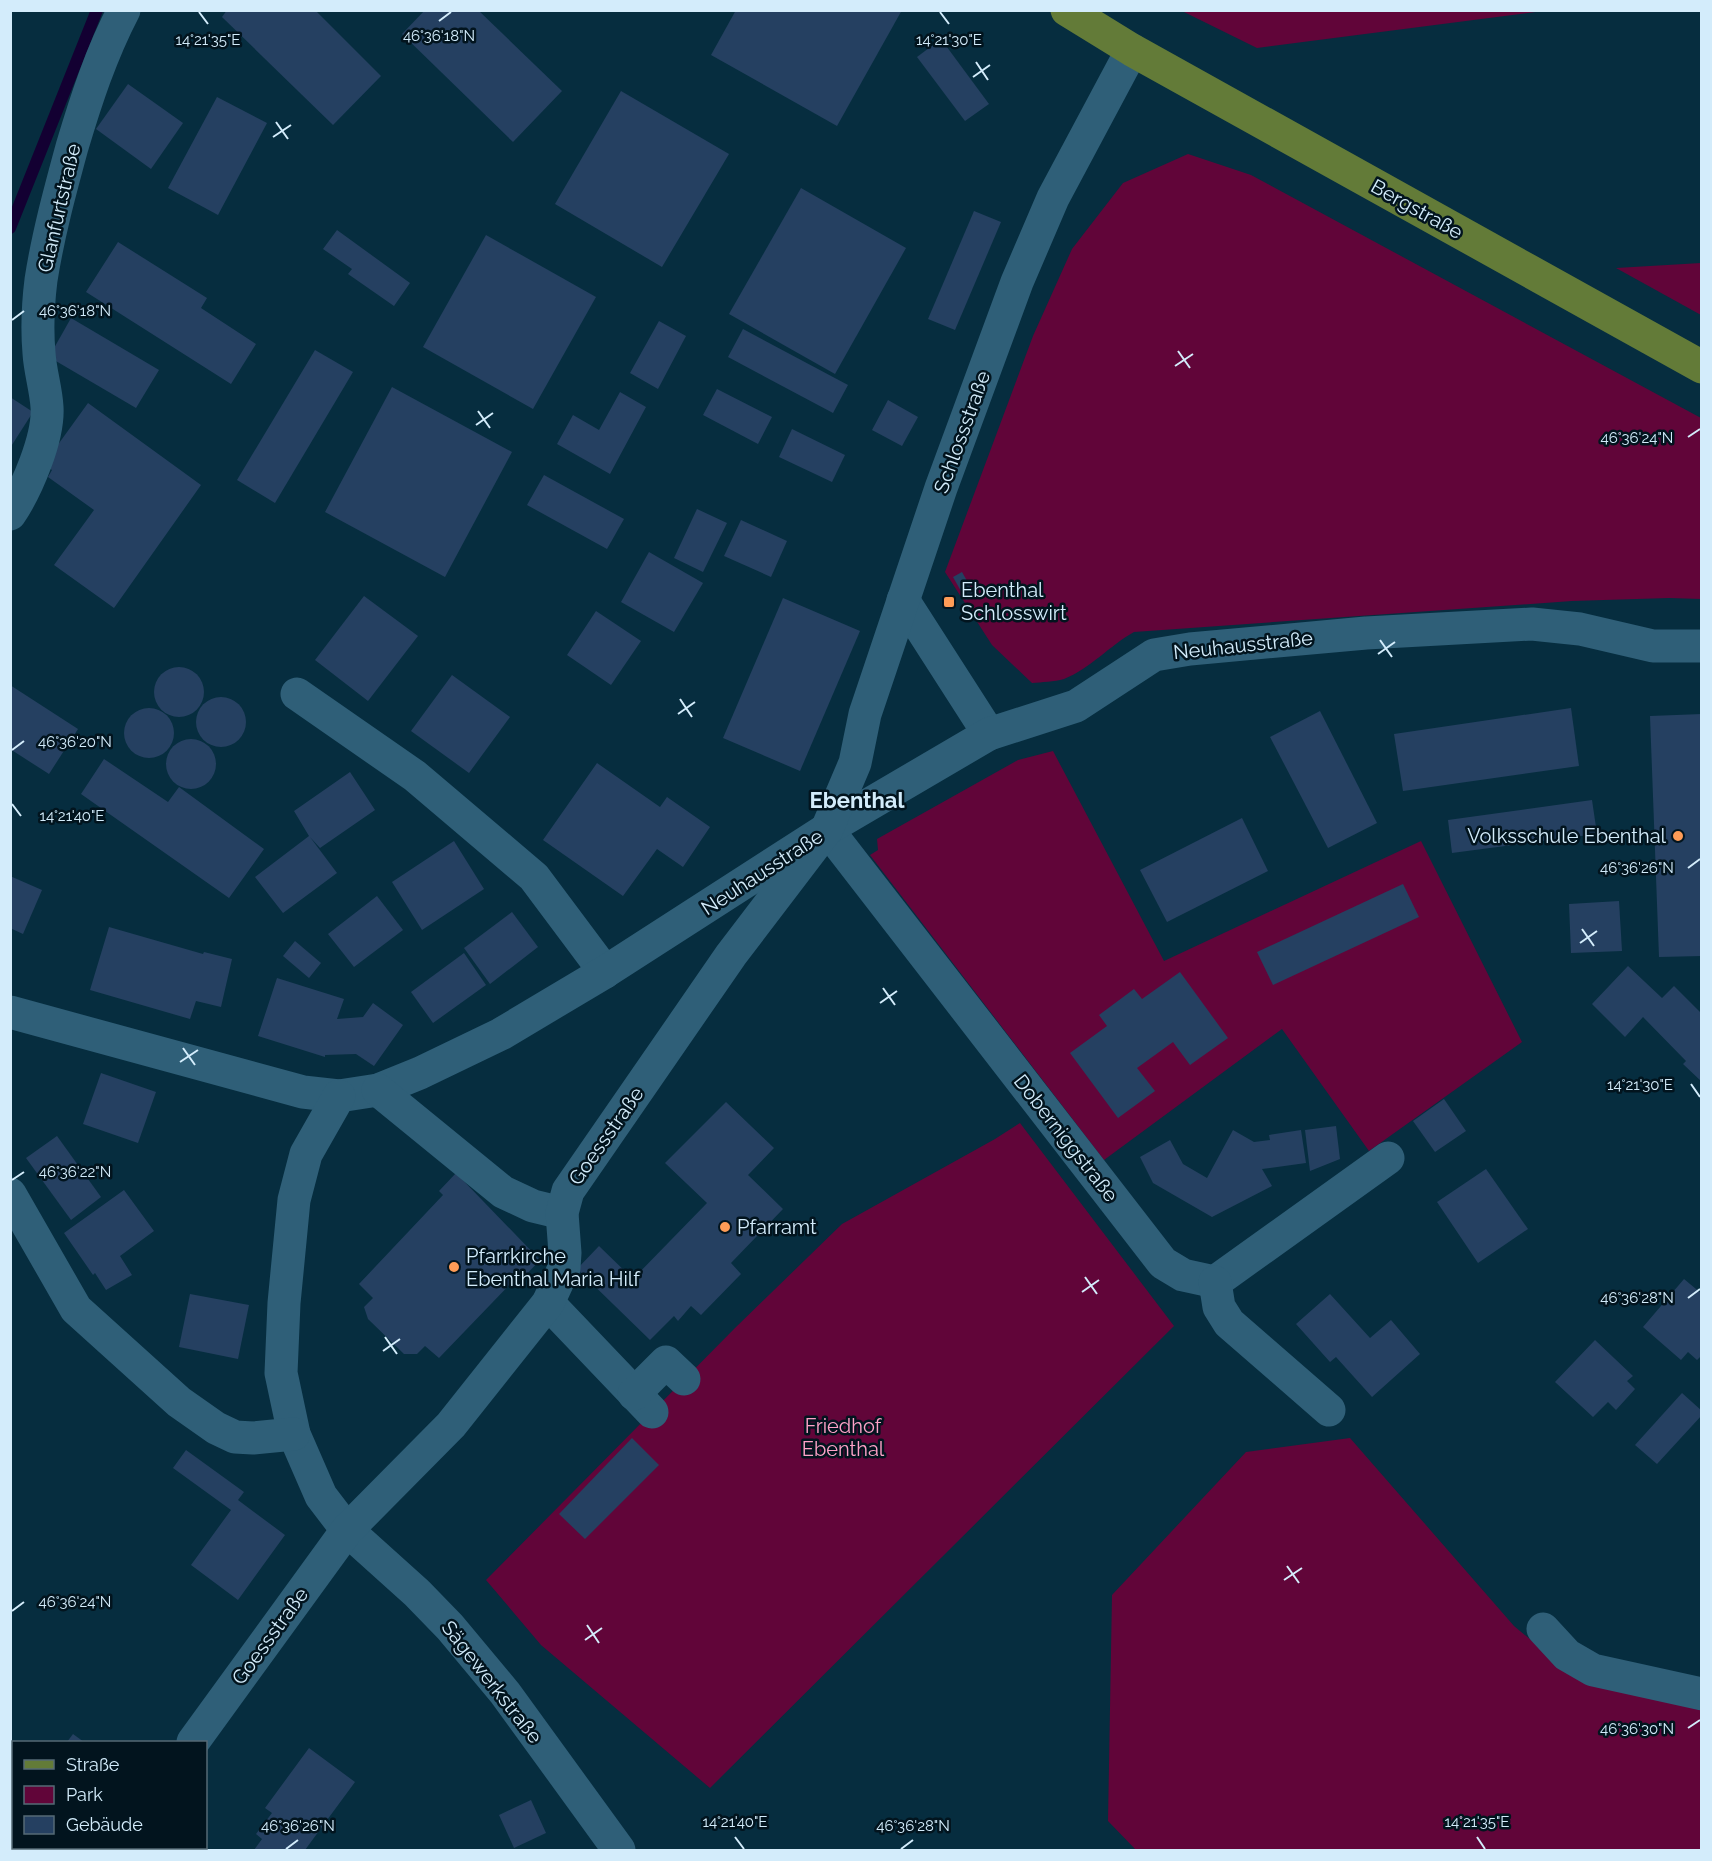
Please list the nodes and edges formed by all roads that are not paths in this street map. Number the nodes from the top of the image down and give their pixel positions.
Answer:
1 (124, 10) edge
2 (1067, 10) edge
3 (1132, 50) junction
4 (1701, 367) edge
5 (10, 514) edge
6 (903, 600) junction
7 (1701, 646) edge
8 (297, 694) dead end
9 (989, 734) junction
10 (827, 829) junction
11 (605, 972) junction
12 (10, 1012) edge
13 (378, 1090) junction
14 (339, 1096) junction
15 (1388, 1158) dead end
16 (10, 1194) edge
17 (562, 1213) junction
18 (1215, 1282) junction
19 (548, 1302) junction
20 (684, 1379) dead end
21 (1329, 1410) dead end
22 (294, 1434) junction
23 (347, 1530) junction
24 (1544, 1629) dead end
25 (1701, 1694) edge
26 (194, 1741) edge
27 (619, 1851) edge

1 - 5 street, Glanfurtstraße
2 - 3 main road, Bergstraße
3 - 4 main road, Bergstraße
3 - 6 street, Schlossstraße
6 - 9 street
6 - 10 street, Schlossstraße
7 - 9 street, Neuhausstraße
8 - 11 street
9 - 10 street, Neuhausstraße
10 - 11 street, Neuhausstraße
10 - 17 street, Goessstraße
10 - 18 street, Doberniggstraße
11 - 13 street, Neuhausstraße
12 - 14 street, Neuhausstraße
13 - 14 street, Neuhausstraße
13 - 17 street
14 - 22 street
15 - 18 street
16 - 22 street
17 - 19 street, Goessstraße
18 - 21 street
19 - 20 street
19 - 23 street, Goessstraße
22 - 23 street
23 - 26 street, Goessstraße
23 - 27 street, Sägewerkstraße
24 - 25 street

